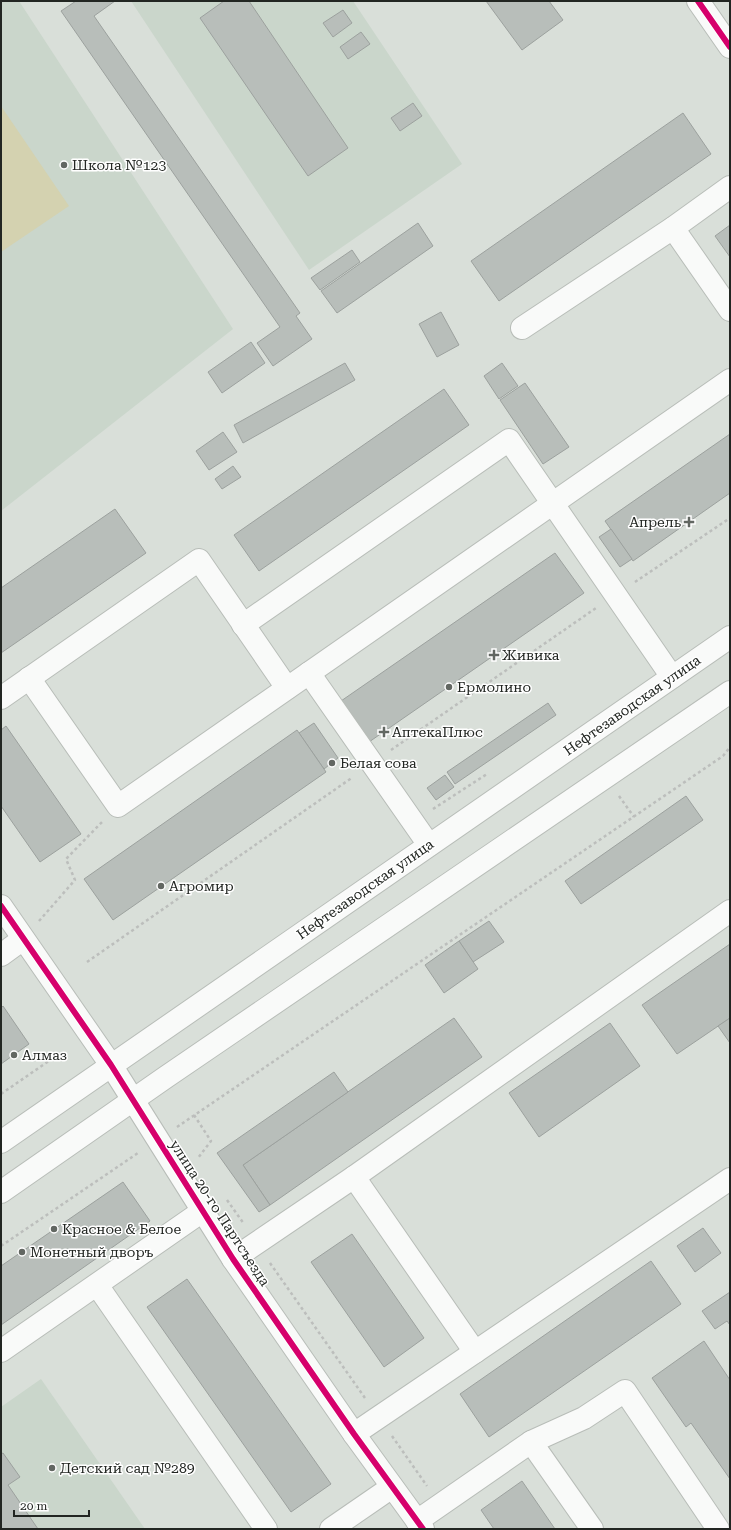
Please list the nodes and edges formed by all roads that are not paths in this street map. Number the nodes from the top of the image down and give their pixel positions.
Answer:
1 (698, 1) edge
2 (730, 47) edge
3 (730, 187) edge
4 (673, 228) junction
5 (730, 310) edge
6 (522, 328) dead end
7 (730, 380) edge
8 (552, 503) junction
9 (243, 625) junction
10 (730, 637) edge
11 (309, 673) junction
12 (672, 676) junction
13 (29, 678) junction
14 (287, 688) junction
15 (730, 692) edge
16 (1, 698) edge
17 (429, 845) junction
18 (1, 906) edge
19 (730, 911) edge
20 (23, 939) junction
21 (1, 954) edge
22 (111, 1065) junction
23 (134, 1100) junction
24 (1, 1142) edge
25 (354, 1177) junction
26 (730, 1178) edge
27 (1, 1192) edge
28 (204, 1210) junction
29 (233, 1259) junction
30 (97, 1285) junction
31 (1, 1351) edge
32 (475, 1352) junction
33 (354, 1434) junction
34 (531, 1442) junction
35 (392, 1486) junction
36 (420, 1525) edge
37 (266, 1529) edge
38 (331, 1529) edge
39 (592, 1529) edge
40 (718, 1529) edge

1 - 2 main road
3 - 4 main road
4 - 5 main road
4 - 6 main road
7 - 8 main road
8 - 9 main road
8 - 11 main road
8 - 12 main road
9 - 13 main road
9 - 14 main road
10 - 12 main road, Нефтезаводская улица
11 - 14 main road
11 - 17 main road
12 - 17 main road, Нефтезаводская улица
13 - 14 main road
13 - 16 main road
15 - 23 main road
17 - 22 main road, Нефтезаводская улица
18 - 20 main road, улица 20-го Партсъезда
19 - 25 main road
20 - 21 main road
20 - 22 main road, улица 20-го Партсъезда
22 - 23 main road, улица 20-го Партсъезда
22 - 24 main road, Нефтезаводская улица
23 - 27 main road
23 - 28 main road, улица 20-го Партсъезда
25 - 29 main road
25 - 32 main road
26 - 32 main road
28 - 29 main road, улица 20-го Партсъезда
28 - 30 main road
29 - 33 main road, улица 20-го Партсъезда
30 - 31 main road
30 - 37 main road
32 - 33 main road
33 - 35 main road, улица 20-го Партсъезда
34 - 36 main road
34 - 39 main road
34 - 40 main road
35 - 36 main road, улица 20-го Партсъезда
35 - 38 main road

